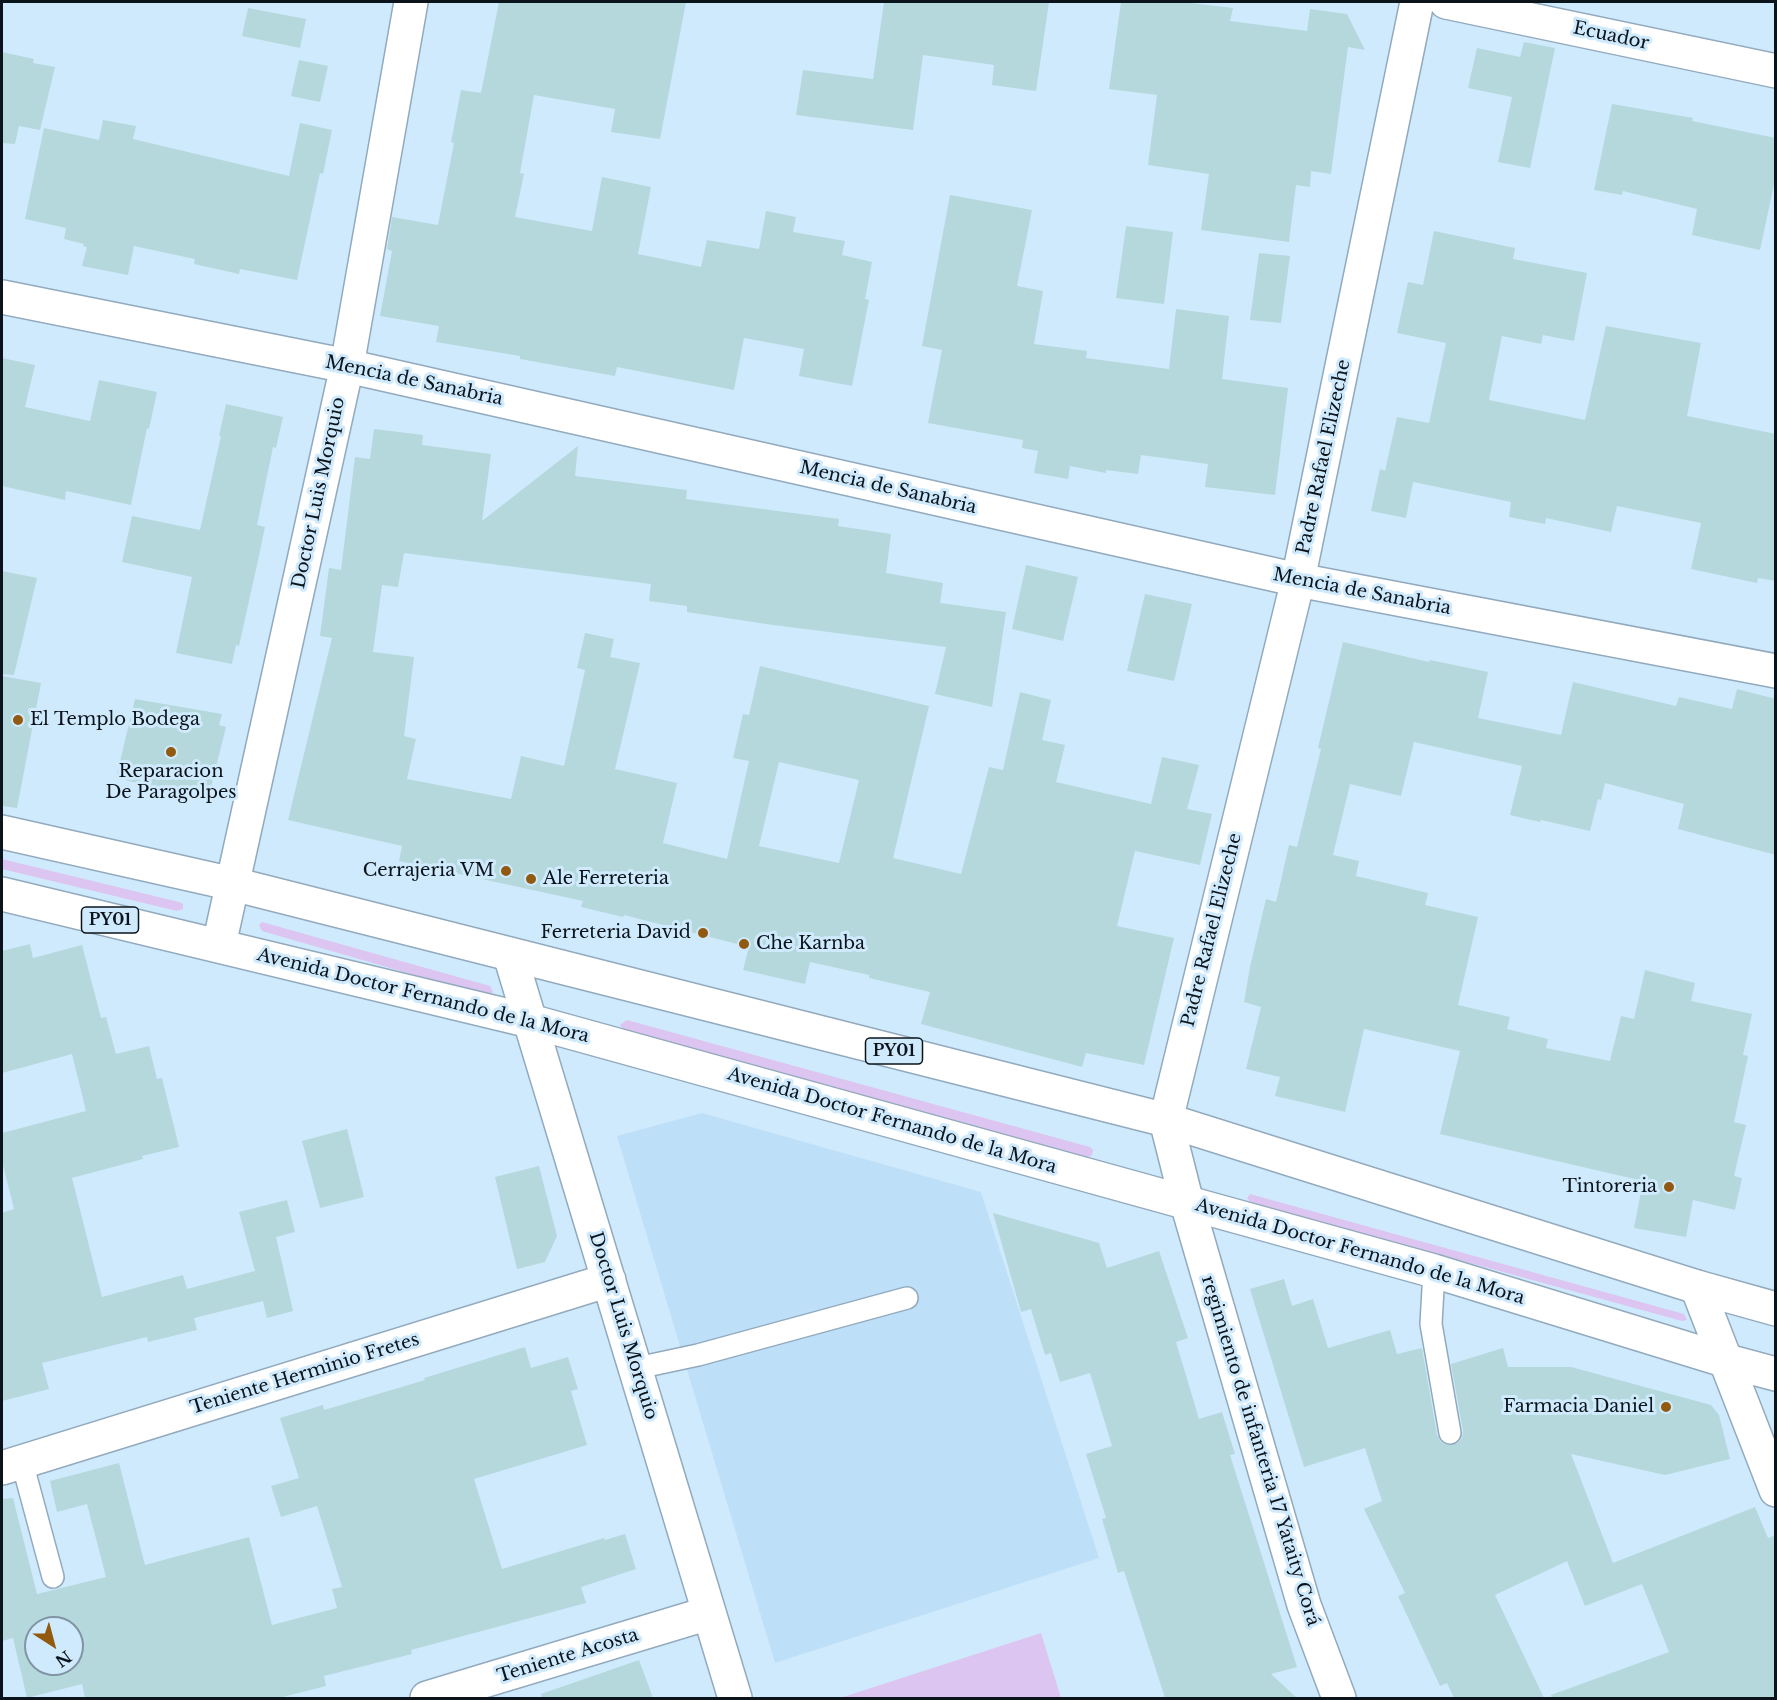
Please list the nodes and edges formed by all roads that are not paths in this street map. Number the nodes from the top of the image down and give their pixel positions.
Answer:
1 (411, 2) edge
2 (1417, 2) edge
3 (1446, 2) edge
4 (1776, 71) edge
5 (2, 297) edge
6 (347, 366) junction
7 (1298, 580) junction
8 (1776, 671) edge
9 (2, 832) edge
10 (233, 884) junction
11 (2, 894) edge
12 (219, 945) junction
13 (510, 955) junction
14 (530, 1021) junction
15 (1166, 1120) junction
16 (1187, 1203) junction
17 (1434, 1271) junction
18 (609, 1280) junction
19 (1697, 1287) junction
20 (907, 1298) dead end
21 (1776, 1309) edge
22 (1727, 1361) junction
23 (637, 1368) junction
24 (1776, 1374) edge
25 (1450, 1433) dead end
26 (12, 1465) edge
27 (1776, 1490) edge
28 (53, 1577) dead end
29 (709, 1613) junction
30 (427, 1698) edge
31 (735, 1698) edge
32 (1339, 1698) edge

1 - 6 main road, Doctor Luis Morquio
2 - 7 main road, Padre Rafael Elizeche
3 - 4 main road, Ecuador
5 - 6 main road, Mencia de Sanabria
6 - 7 main road, Mencia de Sanabria
6 - 10 main road, Doctor Luis Morquio
7 - 8 main road, Mencia de Sanabria
7 - 15 main road, Padre Rafael Elizeche
9 - 10 main road, PY01
10 - 12 main road, Doctor Luis Morquio
10 - 13 main road, PY01
11 - 12 main road, Avenida Doctor Fernando de la Mora / PY01
12 - 14 main road, Avenida Doctor Fernando de la Mora / PY01
13 - 14 main road, Doctor Luis Morquio
13 - 15 main road, PY01
14 - 16 main road, Avenida Doctor Fernando de la Mora / PY01
14 - 18 main road, Doctor Luis Morquio
15 - 16 main road, regimiento de infanteria 17 Yataity Corá
15 - 19 main road, PY01
16 - 17 main road, Avenida Doctor Fernando de la Mora / PY01
16 - 32 main road, regimiento de infanteria 17 Yataity Corá
17 - 22 main road, Avenida Doctor Fernando de la Mora / PY01
17 - 25 lane
18 - 23 main road, Doctor Luis Morquio
18 - 26 main road, Teniente Herminio Fretes
19 - 21 main road, PY01
19 - 22 main road
20 - 23 lane
22 - 24 main road, Avenida Doctor Fernando de la Mora / PY01
22 - 27 main road
23 - 29 main road, Doctor Luis Morquio
26 - 28 lane
29 - 30 main road, Teniente Acosta
29 - 31 main road, Doctor Luis Morquio

